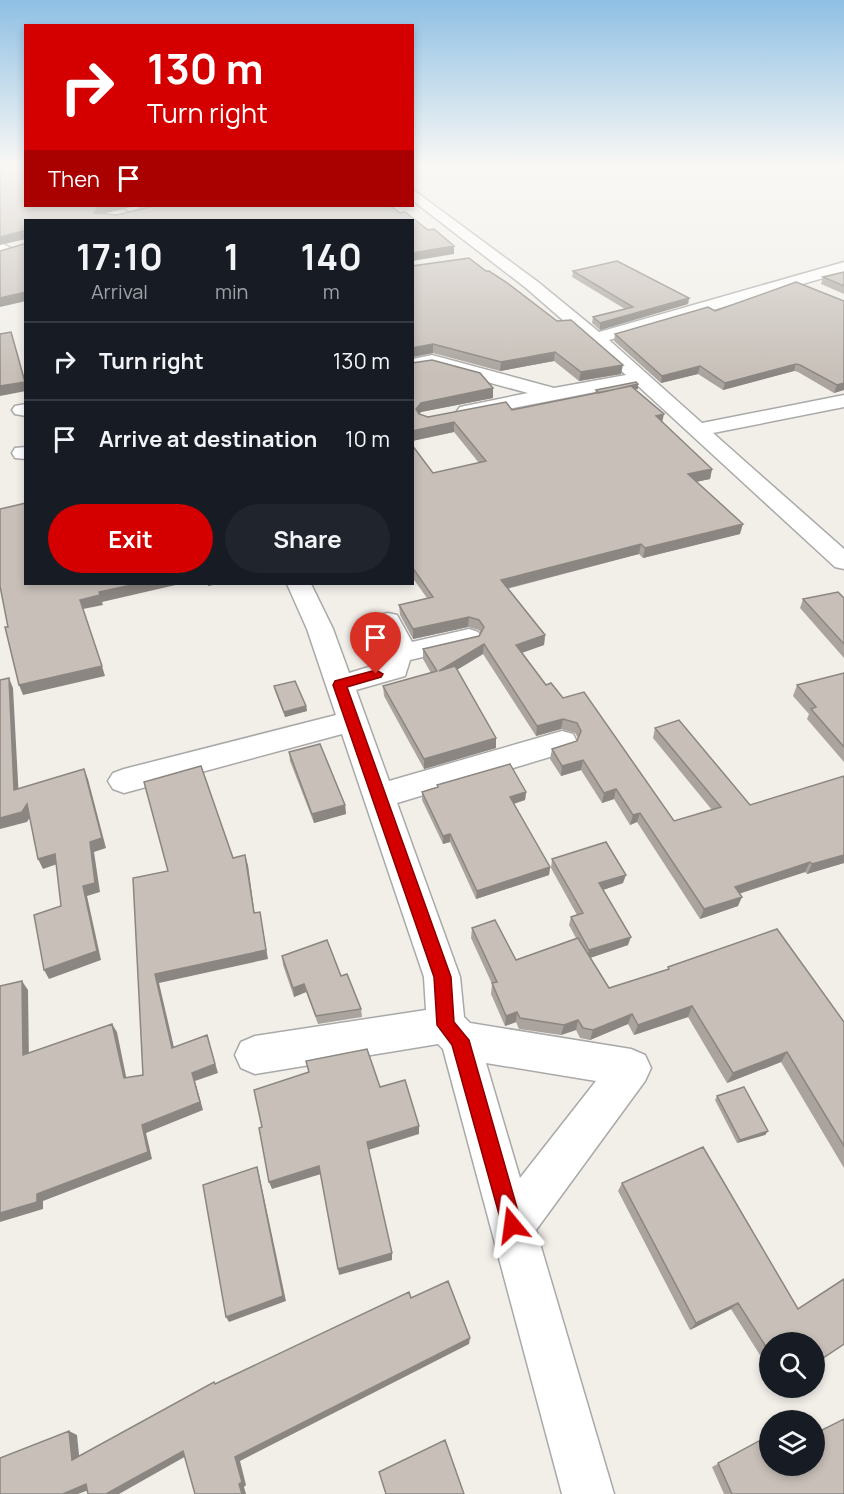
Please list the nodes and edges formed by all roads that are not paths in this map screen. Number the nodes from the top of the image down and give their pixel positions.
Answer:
1 (467, 236) edge
2 (24, 245) edge
3 (2, 250) edge
4 (492, 255) junction
5 (470, 258) edge
6 (844, 267) edge
7 (795, 281) junction
8 (814, 289) edge
9 (596, 338) junction
10 (414, 365) edge
11 (638, 378) junction
12 (555, 395) junction
13 (844, 401) edge
14 (450, 414) edge
15 (697, 430) junction
16 (834, 542) edge
17 (844, 562) edge
18 (299, 585) edge
19 (388, 621) dead end
20 (469, 638) edge
21 (404, 652) junction
22 (340, 685) junction
23 (352, 722) junction
24 (562, 742) dead end
25 (124, 781) dead end
26 (379, 796) junction
27 (453, 1033) junction
28 (255, 1055) dead end
29 (512, 1225) junction
30 (588, 1494) edge

1 - 4 street
2 - 3 street
4 - 5 street
4 - 9 street
6 - 7 street
7 - 8 street
7 - 9 street
9 - 11 street
10 - 12 street
11 - 12 street
11 - 15 street
12 - 14 street
13 - 15 street
15 - 16 street
16 - 17 street
18 - 22 street
19 - 21 street
20 - 21 street
21 - 22 street
22 - 23 street
23 - 25 street
23 - 26 street
24 - 26 street
26 - 27 street
27 - 28 street
27 - 29 street
27 - 29 street
29 - 30 street

